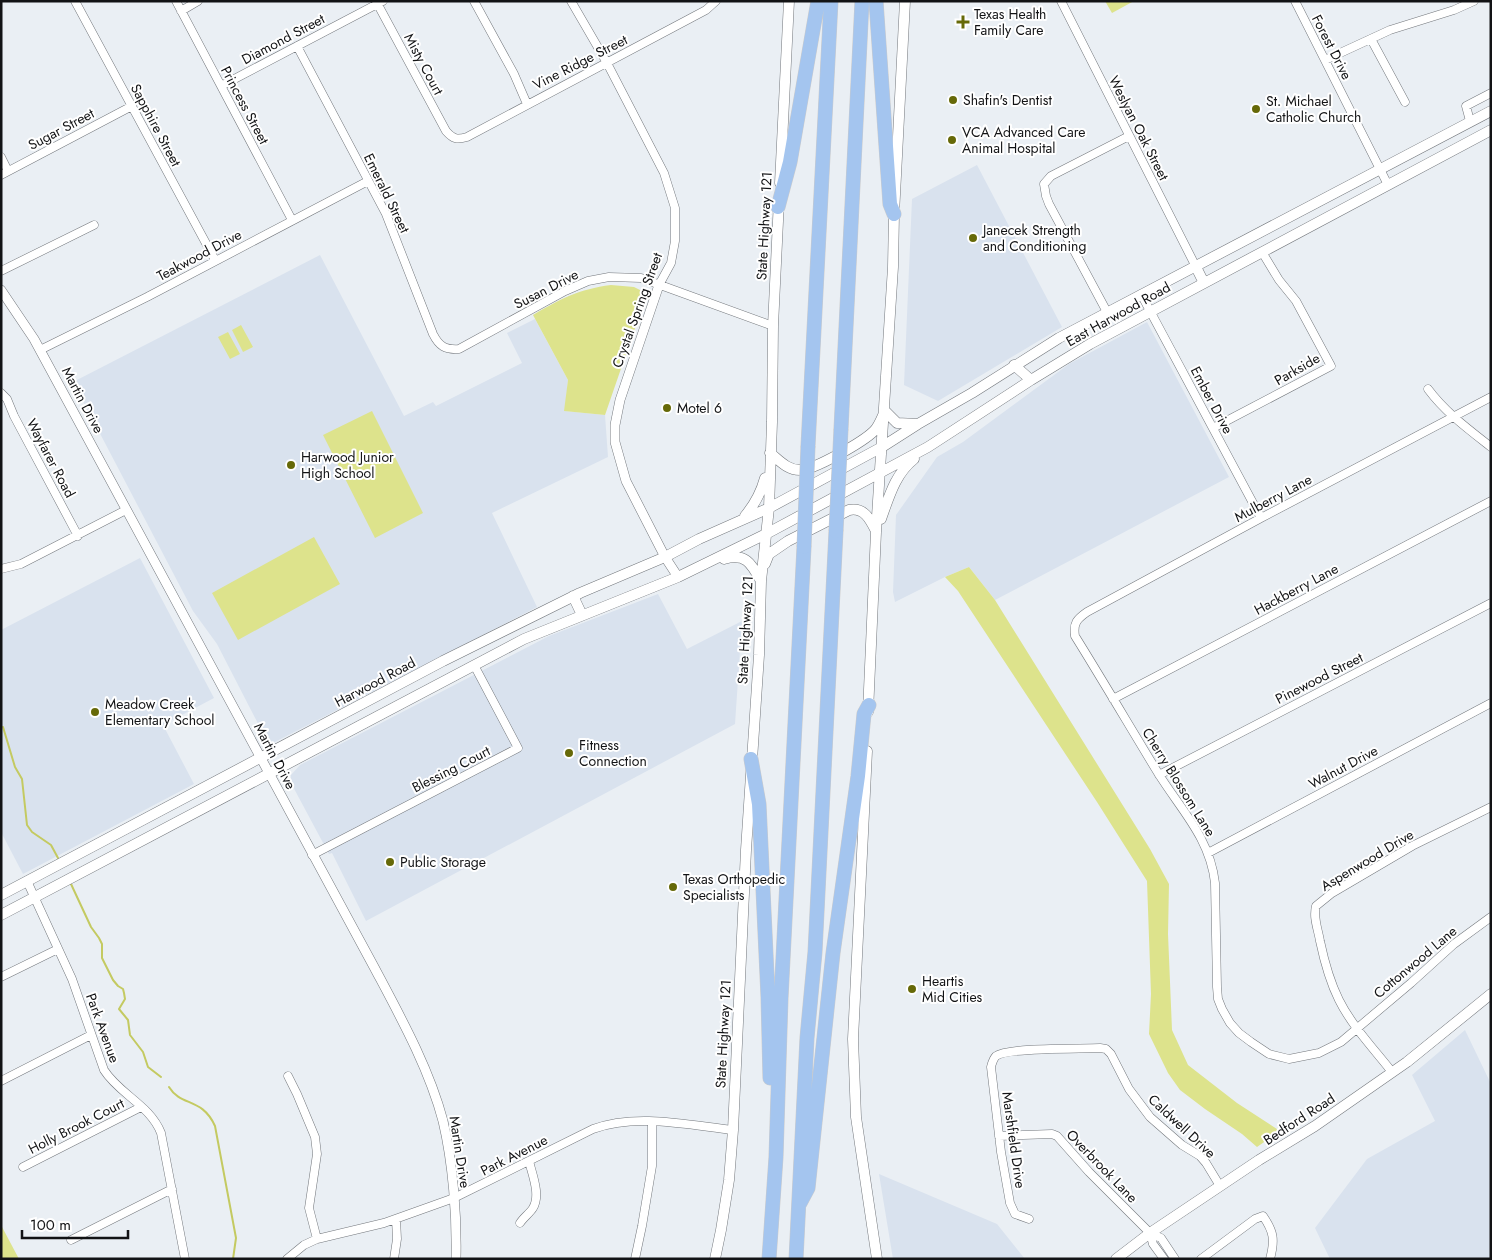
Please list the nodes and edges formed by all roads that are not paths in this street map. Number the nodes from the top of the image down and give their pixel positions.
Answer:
1 (75, 1) edge
2 (176, 1) edge
3 (198, 1) edge
4 (474, 1) edge
5 (571, 1) edge
6 (716, 1) edge
7 (788, 1) edge
8 (818, 1) edge
9 (831, 1) edge
10 (862, 1) edge
11 (876, 1) edge
12 (905, 1) edge
13 (1061, 1) edge
14 (1295, 1) edge
15 (1474, 1) edge
16 (379, 2) edge
17 (181, 11) junction
18 (1371, 39) junction
19 (297, 46) junction
20 (1325, 60) junction
21 (607, 63) junction
22 (221, 86) junction
23 (1491, 94) edge
24 (1405, 102) dead end
25 (527, 104) junction
26 (132, 106) junction
27 (1491, 110) edge
28 (1470, 121) junction
29 (1491, 130) edge
30 (1129, 136) junction
31 (1478, 137) junction
32 (452, 138) joint
33 (1, 158) edge
34 (1380, 169) junction
35 (5, 173) edge
36 (368, 180) junction
37 (1388, 185) junction
38 (1325, 198) junction
39 (778, 207) junction
40 (894, 214) junction
41 (1333, 214) junction
42 (292, 220) junction
43 (94, 225) dead end
44 (1253, 235) junction
45 (1262, 252) junction
46 (215, 260) junction
47 (1195, 266) junction
48 (1, 271) edge
49 (1204, 283) junction
50 (659, 285) junction
51 (1, 290) edge
52 (1141, 294) junction
53 (1107, 312) junction
54 (1150, 312) junction
55 (773, 326) junction
56 (40, 350) junction
57 (450, 350) joint
58 (1014, 365) junction
59 (1032, 380) junction
60 (1428, 389) dead end
61 (1, 393) edge
62 (1491, 398) edge
63 (885, 411) junction
64 (1454, 416) junction
65 (918, 424) junction
66 (1213, 428) junction
67 (882, 447) junction
68 (928, 447) junction
69 (1491, 447) edge
70 (770, 453) junction
71 (880, 472) junction
72 (1491, 501) edge
73 (768, 508) junction
74 (126, 510) junction
75 (1261, 518) junction
76 (742, 519) junction
77 (876, 532) junction
78 (766, 534) junction
79 (78, 536) junction
80 (665, 557) junction
81 (710, 562) junction
82 (1, 569) edge
83 (678, 578) junction
84 (761, 581) junction
85 (573, 596) junction
86 (1491, 603) edge
87 (582, 615) junction
88 (1074, 628) joint
89 (466, 649) junction
90 (474, 665) junction
91 (1113, 699) junction
92 (372, 700) junction
93 (1491, 703) edge
94 (868, 705) junction
95 (375, 717) junction
96 (260, 758) junction
97 (751, 759) junction
98 (268, 773) junction
99 (1159, 775) junction
100 (178, 801) junction
101 (1491, 807) edge
102 (186, 817) junction
103 (1208, 853) junction
104 (312, 855) junction
105 (27, 881) junction
106 (1, 895) edge
107 (34, 897) junction
108 (1, 915) edge
109 (1491, 917) edge
110 (58, 948) junction
111 (1, 977) edge
112 (1491, 994) edge
113 (1358, 1028) junction
114 (91, 1035) junction
115 (998, 1056) joint
116 (1392, 1072) junction
117 (288, 1076) dead end
118 (1, 1081) edge
119 (141, 1106) junction
120 (652, 1122) junction
121 (732, 1130) junction
122 (999, 1136) junction
123 (776, 1157) junction
124 (529, 1161) junction
125 (23, 1167) dead end
126 (1220, 1186) junction
127 (172, 1189) junction
128 (454, 1198) junction
129 (798, 1208) junction
130 (396, 1219) junction
131 (1029, 1219) dead end
132 (520, 1223) dead end
133 (1150, 1233) junction
134 (317, 1239) junction
135 (71, 1240) dead end
136 (186, 1259) edge
137 (287, 1259) edge
138 (394, 1259) edge
139 (456, 1259) edge
140 (635, 1259) edge
141 (715, 1259) edge
142 (769, 1259) edge
143 (796, 1259) edge
144 (876, 1259) edge
145 (1116, 1259) edge
146 (1164, 1259) edge
147 (1175, 1259) edge
148 (1201, 1259) edge
149 (1270, 1259) edge

1 - 26 street, Sapphire Street
2 - 17 street, Princess Street
3 - 17 street
4 - 25 street
5 - 21 street, Crystal Spring Street
6 - 21 street, Vine Ridge Street
7 - 39 main road, State Highway 121
8 - 39 highway
9 - 123 highway, bridge
10 - 129 highway, bridge
11 - 40 highway
12 - 40 main road
13 - 30 street, Weslyan Oak Street
14 - 20 street, Forest Drive
15 - 18 street
16 - 19 street, Diamond Street
16 - 32 street, Misty Court
17 - 22 street, Princess Street
18 - 20 street
18 - 24 street
19 - 22 street, Diamond Street
19 - 36 street, Emerald Street
20 - 34 street, Forest Drive
21 - 25 street, Vine Ridge Street
21 - 50 street, Crystal Spring Street
22 - 42 street, Princess Street
23 - 28 street
25 - 32 street, Vine Ridge Street
26 - 35 street, Sugar Street
26 - 46 street, Sapphire Street
27 - 28 main road, East Harwood Road
28 - 31 main road
28 - 34 main road, East Harwood Road
29 - 31 main road, East Harwood Road
30 - 47 street, Weslyan Oak Street
30 - 53 street
31 - 37 main road, East Harwood Road
33 - 35 street
34 - 37 street, Forest Drive
34 - 38 main road, East Harwood Road
36 - 42 street, Teakwood Drive
36 - 57 street, Emerald Street
37 - 41 main road, East Harwood Road
38 - 41 main road
38 - 44 main road, East Harwood Road
39 - 55 main road, State Highway 121
40 - 63 main road
41 - 45 main road, East Harwood Road
42 - 46 street, Teakwood Drive
43 - 48 street
44 - 45 main road
44 - 47 main road, East Harwood Road
45 - 49 main road, East Harwood Road
45 - 66 street, Parkside
46 - 56 street, Teakwood Drive
47 - 49 main road
47 - 52 main road, East Harwood Road
49 - 54 main road, East Harwood Road
50 - 55 street, Susan Drive
50 - 57 street, Susan Drive
50 - 80 street, Crystal Spring Street
51 - 56 street, Martin Drive
52 - 53 main road, East Harwood Road
52 - 54 street, Ember Drive
53 - 58 main road, East Harwood Road
54 - 59 main road, East Harwood Road
54 - 66 street, Ember Drive
55 - 70 main road, State Highway 121
56 - 74 street, Martin Drive
58 - 59 main road
58 - 65 main road, East Harwood Road
59 - 68 main road, East Harwood Road
60 - 64 street
61 - 79 street, Wayfarer Road
62 - 64 street, Mulberry Lane
63 - 65 main road
63 - 67 main road
63 - 70 main road
64 - 69 street
64 - 75 street, Mulberry Lane
65 - 67 main road, East Harwood Road
66 - 75 street, Ember Drive
67 - 71 main road
67 - 73 main road, East Harwood Road
68 - 71 main road, East Harwood Road
68 - 77 main road
70 - 73 main road, State Highway 121
70 - 76 main road
71 - 77 main road
71 - 78 main road, East Harwood Road
72 - 91 street, Hackberry Lane
73 - 76 main road, Harwood Road
73 - 78 main road, State Highway 121
74 - 79 street
74 - 96 street, Martin Drive
75 - 88 street, Mulberry Lane
76 - 80 main road, Harwood Road
77 - 84 main road
77 - 94 main road
78 - 81 main road
78 - 84 main road, State Highway 121
79 - 82 street
80 - 83 street, Crystal Spring Street
80 - 85 main road, Harwood Road
81 - 83 main road
81 - 84 main road
83 - 87 main road
84 - 97 main road, State Highway 121
85 - 87 main road
85 - 89 main road, Harwood Road
86 - 99 street, Pinewood Street
87 - 90 main road
88 - 91 street, Cherry Blossom Lane
89 - 90 main road
89 - 92 main road, Harwood Road
90 - 95 main road
90 - 104 street, Blessing Court
91 - 99 street, Cherry Blossom Lane
92 - 95 main road
92 - 96 main road, Harwood Road
93 - 103 street, Walnut Drive
94 - 129 highway
94 - 144 main road
95 - 98 main road
96 - 98 street, Martin Drive
96 - 100 main road, Harwood Road
97 - 121 main road, State Highway 121
97 - 123 highway
98 - 102 main road
98 - 104 street, Martin Drive
99 - 103 street, Cherry Blossom Lane
100 - 102 main road
100 - 105 main road, Harwood Road
101 - 113 street, Aspenwood Drive
102 - 107 main road
103 - 113 street, Cherry Blossom Lane
104 - 128 street, Martin Drive
105 - 106 main road, Harwood Road
105 - 107 street, Park Avenue
107 - 108 main road
107 - 110 street, Park Avenue
109 - 113 street, Cottonwood Lane
110 - 111 street
110 - 114 street, Park Avenue
112 - 116 main road, Bedford Road
113 - 116 street, Aspenwood Drive
114 - 118 street
114 - 119 street, Park Avenue
115 - 122 street, Marshfield Drive
115 - 126 street, Caldwell Drive
116 - 126 main road, Bedford Road
117 - 134 street
119 - 125 street, Holly Brook Court
119 - 127 street, Park Avenue
120 - 121 street, Park Avenue
120 - 124 street, Park Avenue
120 - 140 street
121 - 141 main road, State Highway 121
122 - 131 street, Marshfield Drive
122 - 133 street, Overbrook Lane
123 - 142 highway
124 - 128 street, Park Avenue
124 - 132 street
126 - 133 main road, Bedford Road
127 - 135 street
127 - 136 street, Park Avenue
128 - 130 street, Park Avenue
128 - 139 street, Martin Drive
129 - 143 highway
130 - 134 street, Park Avenue
130 - 138 street
133 - 145 main road, Bedford Road
133 - 146 street, Overbrook Lane
133 - 147 street, Overbrook Lane
134 - 137 street, Park Avenue
148 - 149 street

